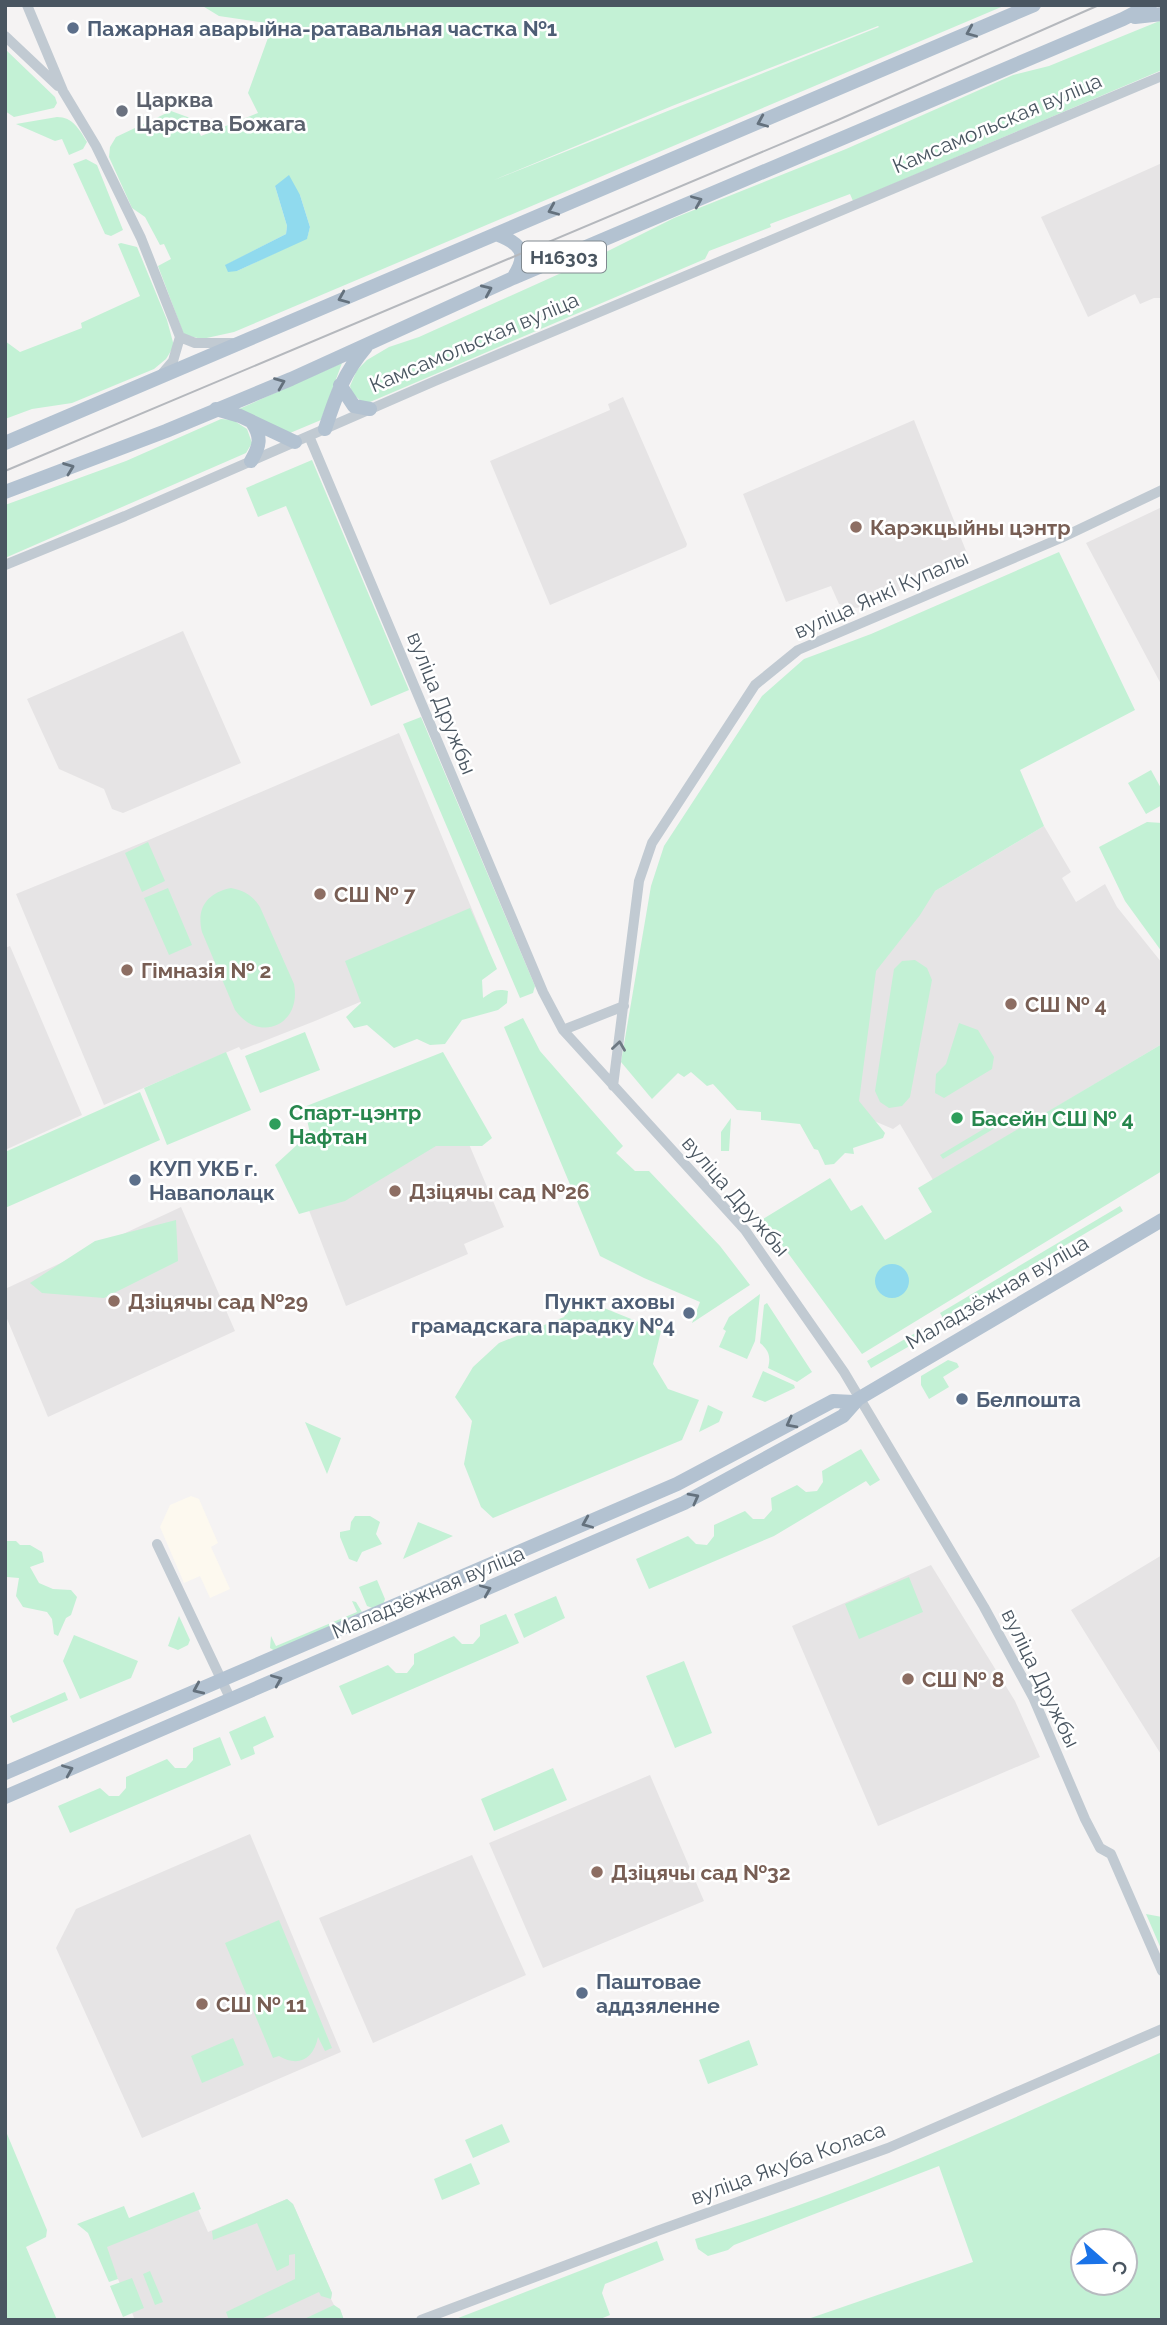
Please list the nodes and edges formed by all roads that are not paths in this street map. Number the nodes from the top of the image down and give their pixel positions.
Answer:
1 (27, 5) edge
2 (1034, 5) edge
3 (1150, 5) edge
4 (1162, 14) edge
5 (1123, 19) junction
6 (5, 36) edge
7 (1158, 78) edge
8 (63, 91) junction
9 (496, 234) junction
10 (513, 278) junction
11 (180, 337) junction
12 (239, 342) junction
13 (369, 344) junction
14 (159, 377) junction
15 (340, 385) junction
16 (370, 409) junction
17 (216, 410) junction
18 (252, 422) junction
19 (325, 429) junction
20 (309, 436) junction
21 (295, 442) junction
22 (5, 443) edge
23 (251, 461) junction
24 (8, 490) edge
25 (1162, 490) edge
26 (5, 565) edge
27 (624, 1006) junction
28 (563, 1030) junction
29 (613, 1086) junction
30 (1162, 1220) edge
31 (856, 1400) junction
32 (157, 1545) dead end
33 (221, 1679) junction
34 (231, 1700) junction
35 (5, 1773) edge
36 (5, 1797) edge
37 (1162, 1971) edge
38 (1162, 2029) edge
39 (421, 2320) edge

1 - 8 street
2 -> 9 main road, Н16303
3 - 5 main road, Н16303
4 - 5 main road
10 -> 5 main road, Камсамольская вуліца / Н16303
6 - 8 street
7 - 16 street, Камсамольская вуліца
8 - 11 street
9 - 10 main road
9 -> 12 main road, Н16303
13 -> 10 main road, Камсамольская вуліца / Н16303
11 - 12 street
11 - 14 street
12 - 14 main road, Н16303
13 - 15 main road
17 -> 13 main road, Камсамольская вуліца / Н16303
14 - 22 main road, Н16303
15 - 16 main road
15 - 19 main road
16 - 19 street, Камсамольская вуліца
17 - 18 main road
24 -> 17 main road, Камсамольская вуліца / Н16303
18 - 21 main road
18 - 23 main road
19 - 20 street, Камсамольская вуліца
20 - 21 street, Камсамольская вуліца
20 - 28 street, вуліца Дружбы
21 - 23 street, Камсамольская вуліца
23 - 26 street, Камсамольская вуліца
25 - 27 street, вуліца Янкі Купалы
27 - 28 street
29 -> 27 street, вуліца Янкі Купалы
28 - 29 street, вуліца Дружбы
29 - 31 street, вуліца Дружбы
30 - 31 main road, Маладзёжная вуліца
31 -> 33 main road, Маладзёжная вуліца
34 -> 31 main road, Маладзёжная вуліца
31 - 37 street, вуліца Дружбы
32 - 33 street
33 - 34 street
33 -> 35 main road, Маладзёжная вуліца
36 -> 34 main road, Маладзёжная вуліца
38 - 39 street, вуліца Якуба Коласа

